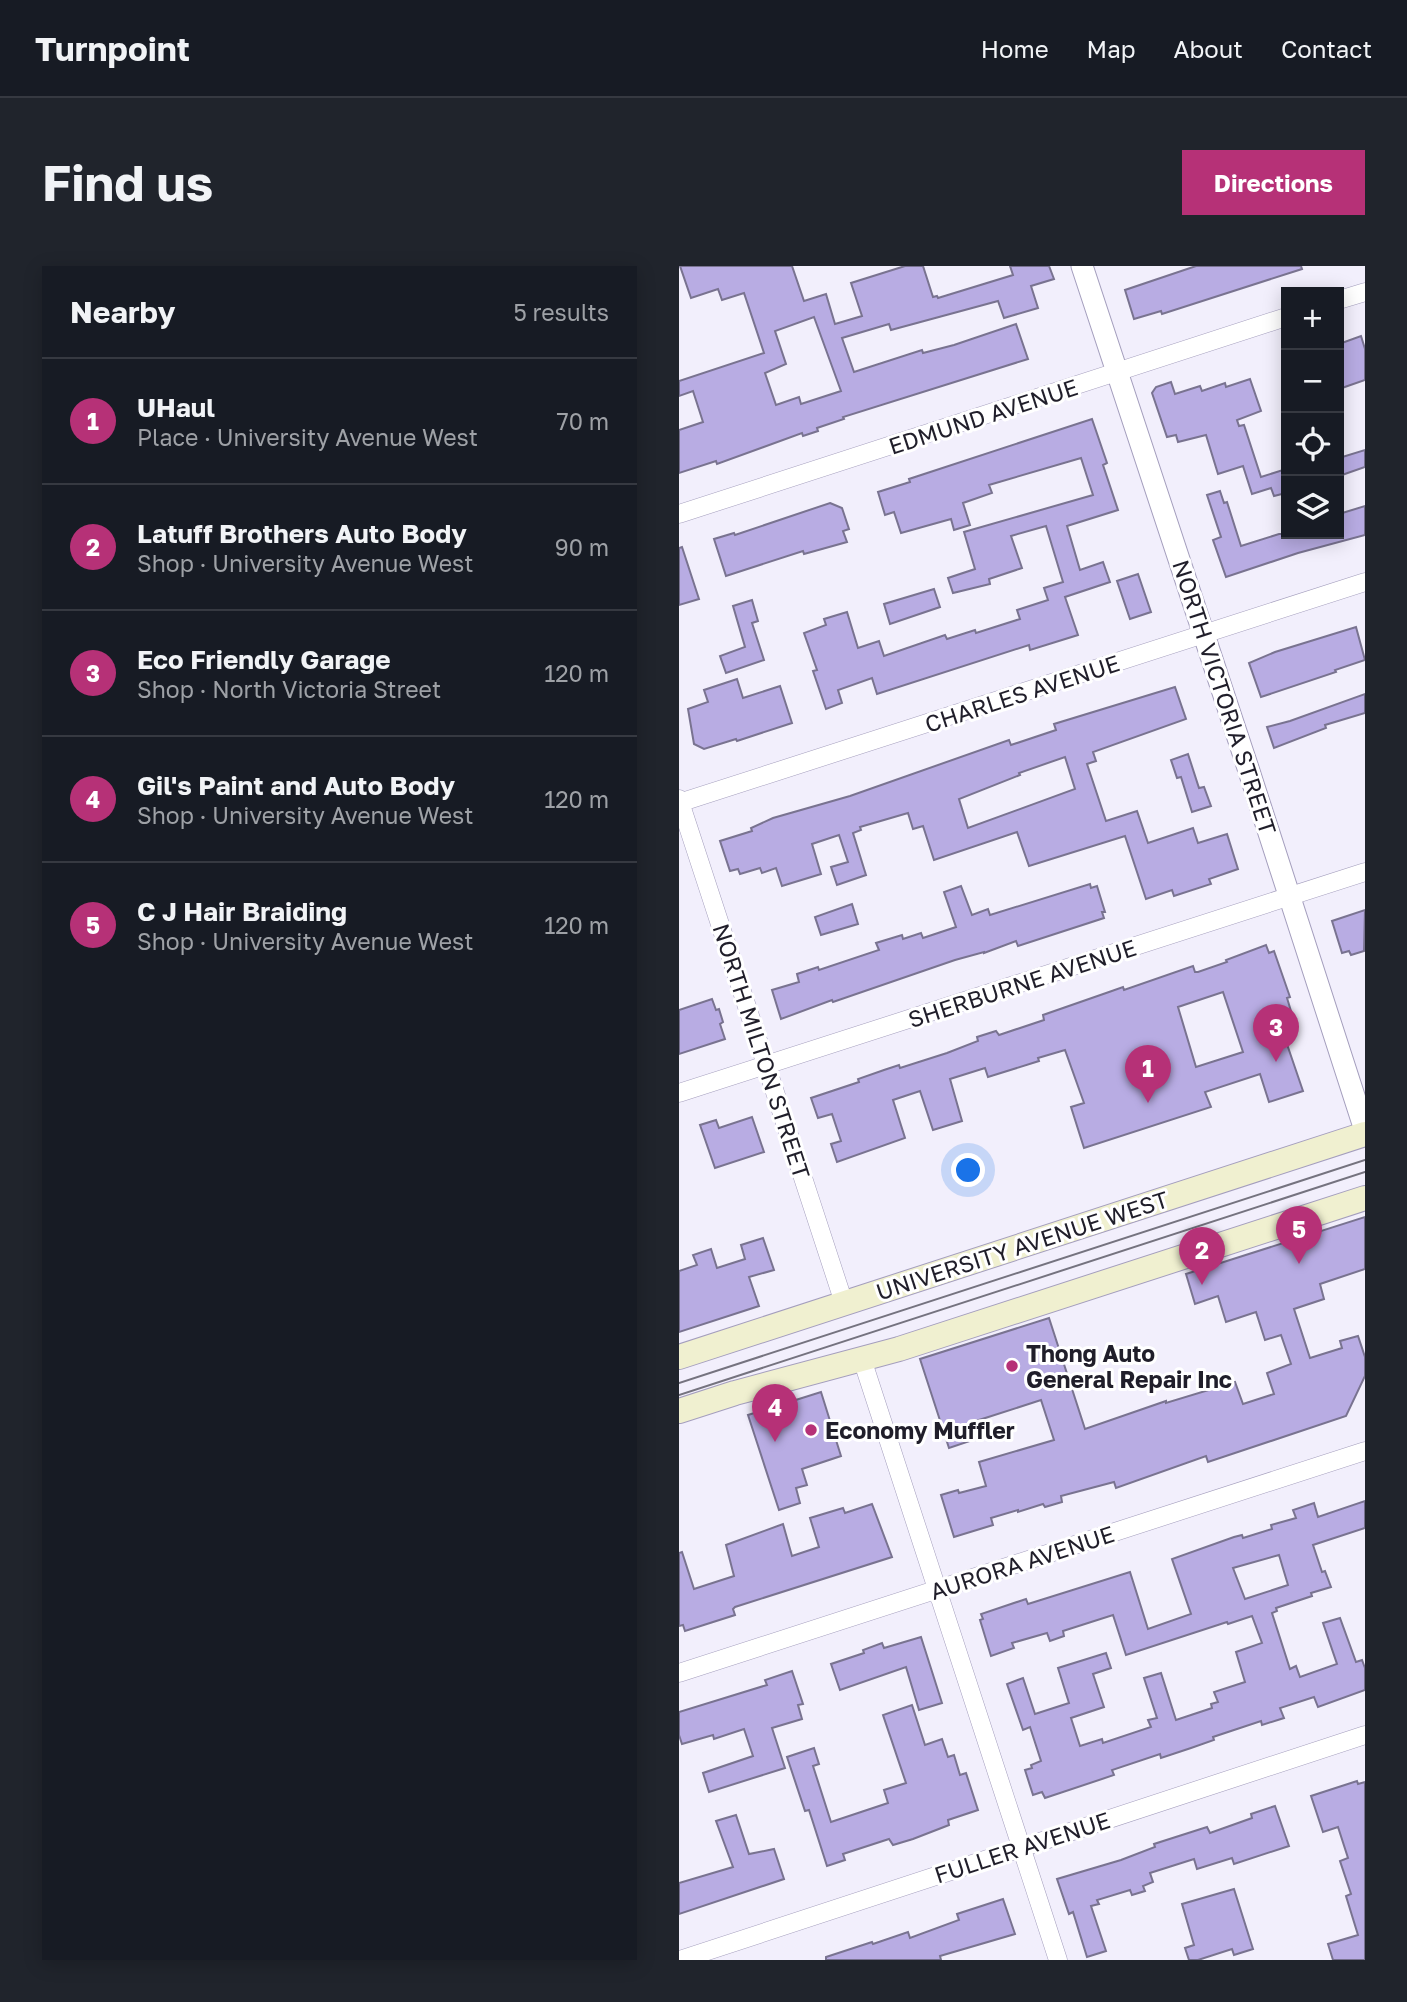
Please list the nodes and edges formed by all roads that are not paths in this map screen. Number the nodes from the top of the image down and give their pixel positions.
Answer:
1 (1082, 266) edge
2 (1365, 292) edge
3 (1344, 298) edge
4 (1281, 319) edge
5 (1117, 372) junction
6 (679, 514) edge
7 (1365, 582) edge
8 (1204, 635) junction
9 (679, 802) edge
10 (1365, 872) edge
11 (1290, 897) junction
12 (767, 1065) junction
13 (679, 1093) edge
14 (1365, 1132) edge
15 (1365, 1198) edge
16 (844, 1303) junction
17 (679, 1357) edge
18 (862, 1359) junction
19 (679, 1411) edge
20 (1365, 1451) edge
21 (937, 1590) junction
22 (679, 1673) edge
23 (1365, 1735) edge
24 (1021, 1847) junction
25 (680, 1960) edge
26 (1058, 1960) edge

1 - 5 street, NORTH VICTORIA STREET
2 - 3 street
4 - 5 street, EDMUND AVENUE
5 - 6 street, EDMUND AVENUE
5 - 8 street, NORTH VICTORIA STREET
7 - 8 street, CHARLES AVENUE
8 - 9 street, CHARLES AVENUE
8 - 11 street, NORTH VICTORIA STREET
9 - 12 street, NORTH MILTON STREET
10 - 11 street, SHERBURNE AVENUE
11 - 12 street, SHERBURNE AVENUE
11 - 14 street, NORTH VICTORIA STREET
12 - 13 street, SHERBURNE AVENUE
12 - 16 street, NORTH MILTON STREET
14 - 16 main road, UNIVERSITY AVENUE WEST
15 - 18 main road
16 - 17 main road, UNIVERSITY AVENUE WEST
18 - 19 main road
18 - 21 street
20 - 21 street, AURORA AVENUE
21 - 22 street, AURORA AVENUE
21 - 24 street
23 - 24 street, FULLER AVENUE
24 - 25 street, FULLER AVENUE
24 - 26 street

